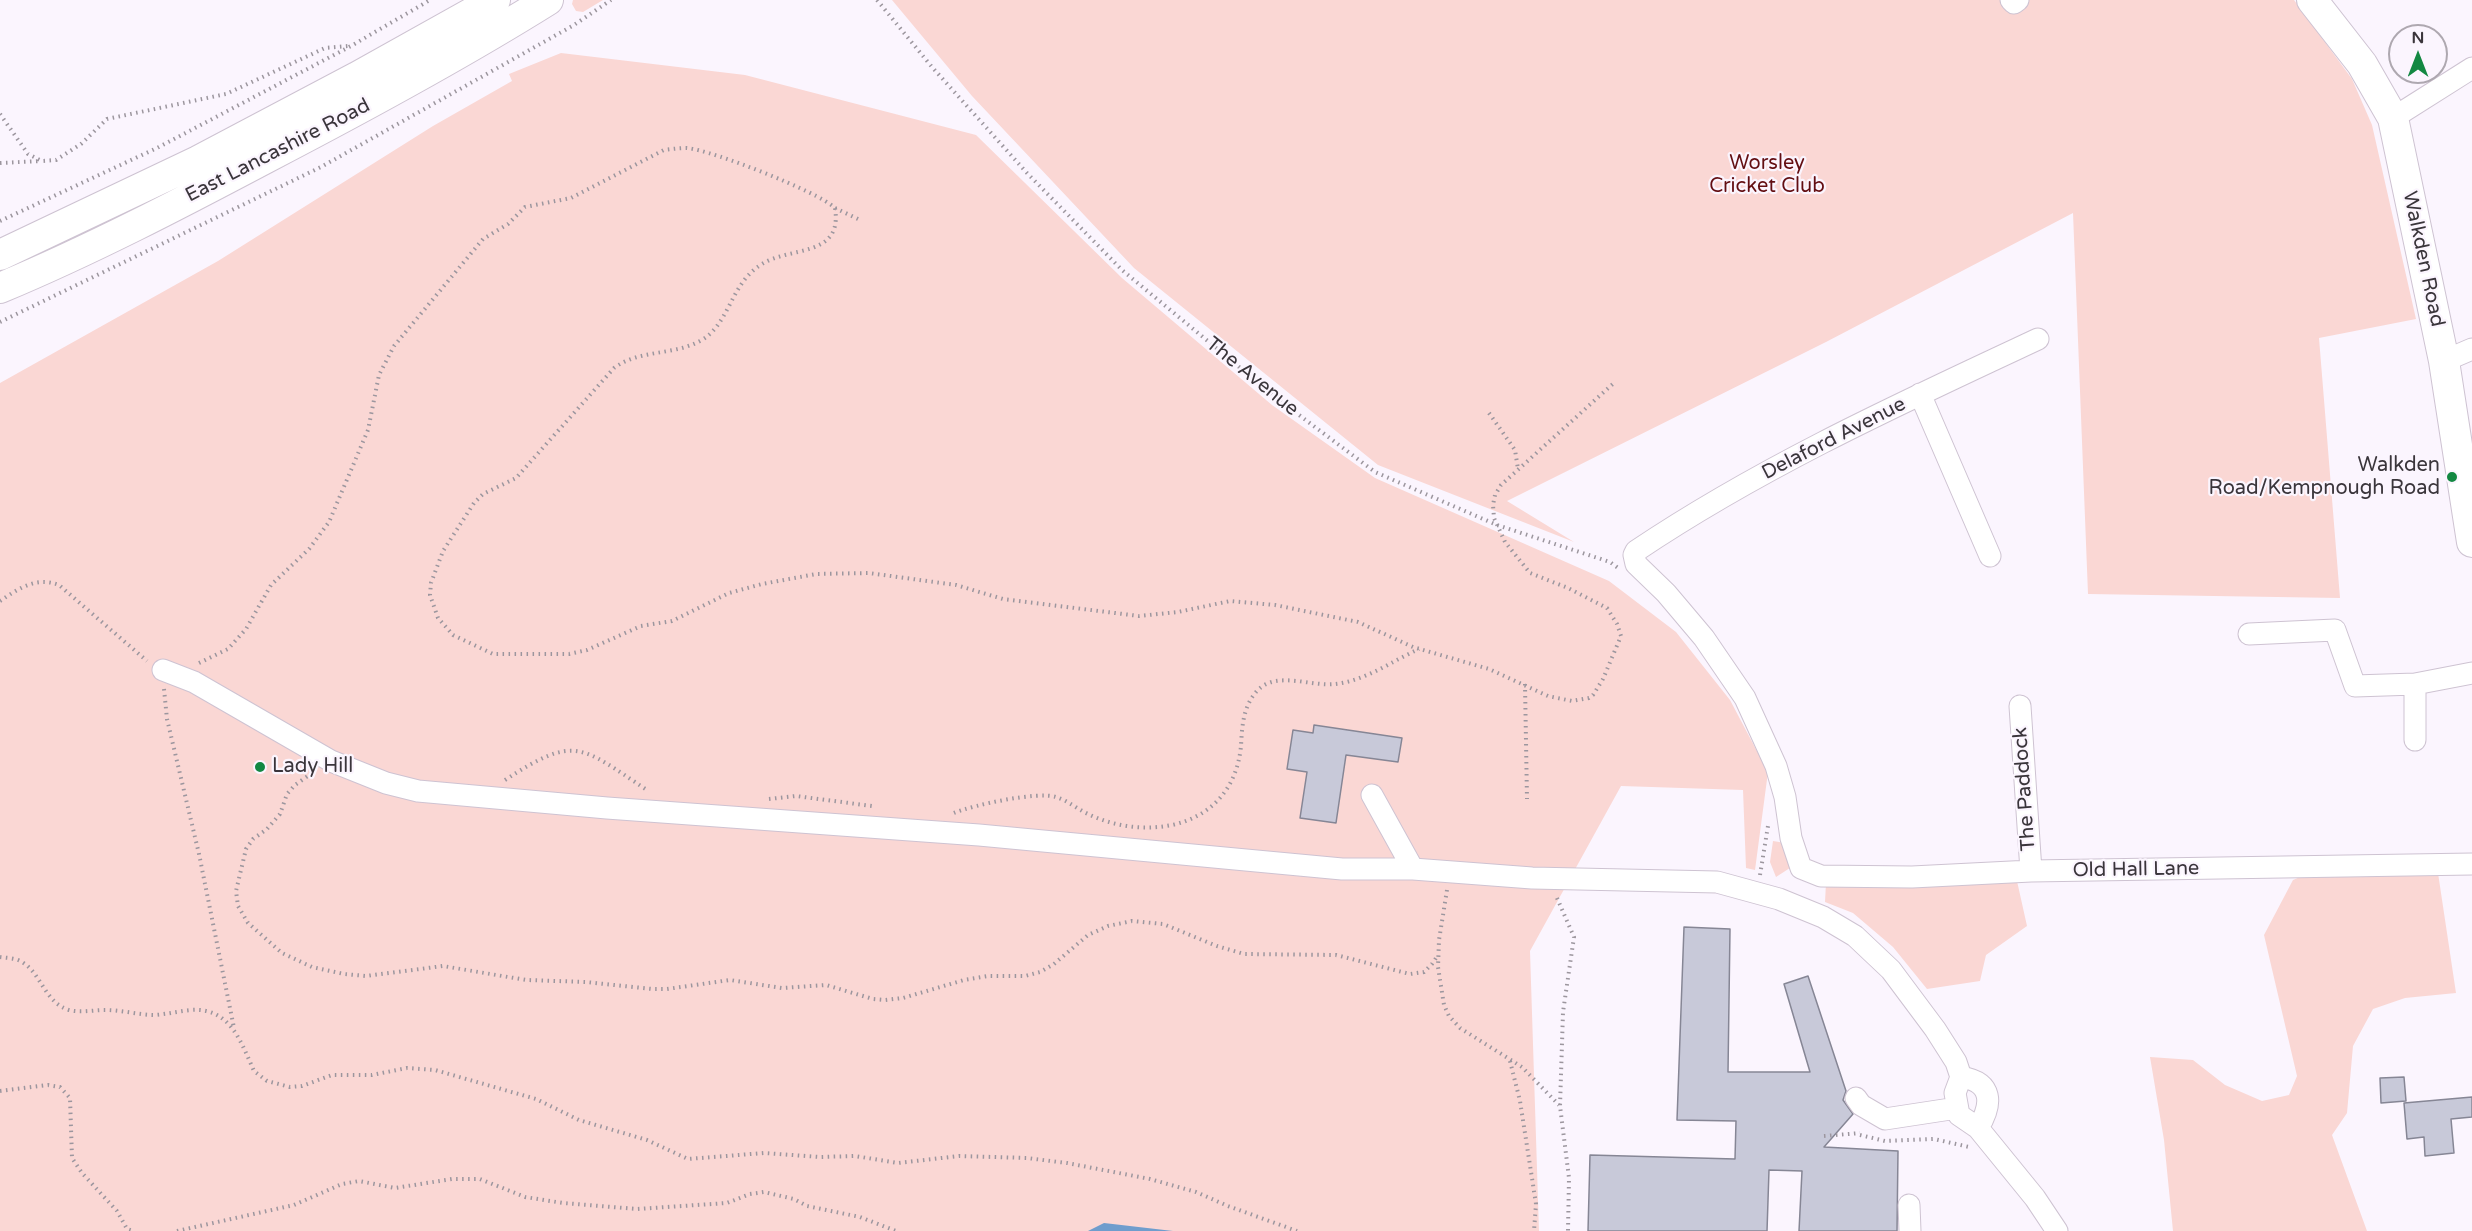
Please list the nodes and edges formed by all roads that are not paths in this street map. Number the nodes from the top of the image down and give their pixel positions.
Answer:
1 (495, 0) edge
2 (548, 0) edge
3 (2011, 0) edge
4 (2018, 0) edge
5 (2312, 0) edge
6 (2472, 68) edge
7 (2392, 117) junction
8 (0, 255) edge
9 (0, 288) edge
10 (2038, 339) dead end
11 (2472, 349) edge
12 (2444, 361) junction
13 (1920, 394) junction
14 (2472, 542) edge
15 (1990, 556) dead end
16 (2249, 634) dead end
17 (163, 670) road end
18 (2472, 673) edge
19 (2415, 684) junction
20 (2020, 706) dead end
21 (2415, 740) dead end
22 (1372, 795) dead end
23 (2472, 864) edge
24 (1801, 868) joint
25 (1413, 869) junction
26 (2031, 872) junction
27 (1961, 1077) junction
28 (1859, 1102) road end
29 (1956, 1108) junction
30 (1982, 1133) junction
31 (1909, 1205) dead end
32 (1910, 1231) edge
33 (2057, 1231) edge

1 - 8 highway, East Lancashire Road
2 - 9 highway, East Lancashire Road
3 - 4 street
5 - 7 highway, Walkden Road
6 - 7 street
7 - 12 highway, Walkden Road
10 - 13 street, Delaford Avenue
11 - 12 street
12 - 14 highway, Walkden Road
13 - 15 street
13 - 24 street, Delaford Avenue
16 - 19 street
17 - 25 street
18 - 19 street
19 - 21 street
20 - 26 street, The Paddock
22 - 25 street
23 - 26 street, Old Hall Lane
24 - 26 street, Old Hall Lane
25 - 27 street
27 - 29 street
27 - 30 street
28 - 29 street
29 - 30 street
30 - 33 street
31 - 32 street

